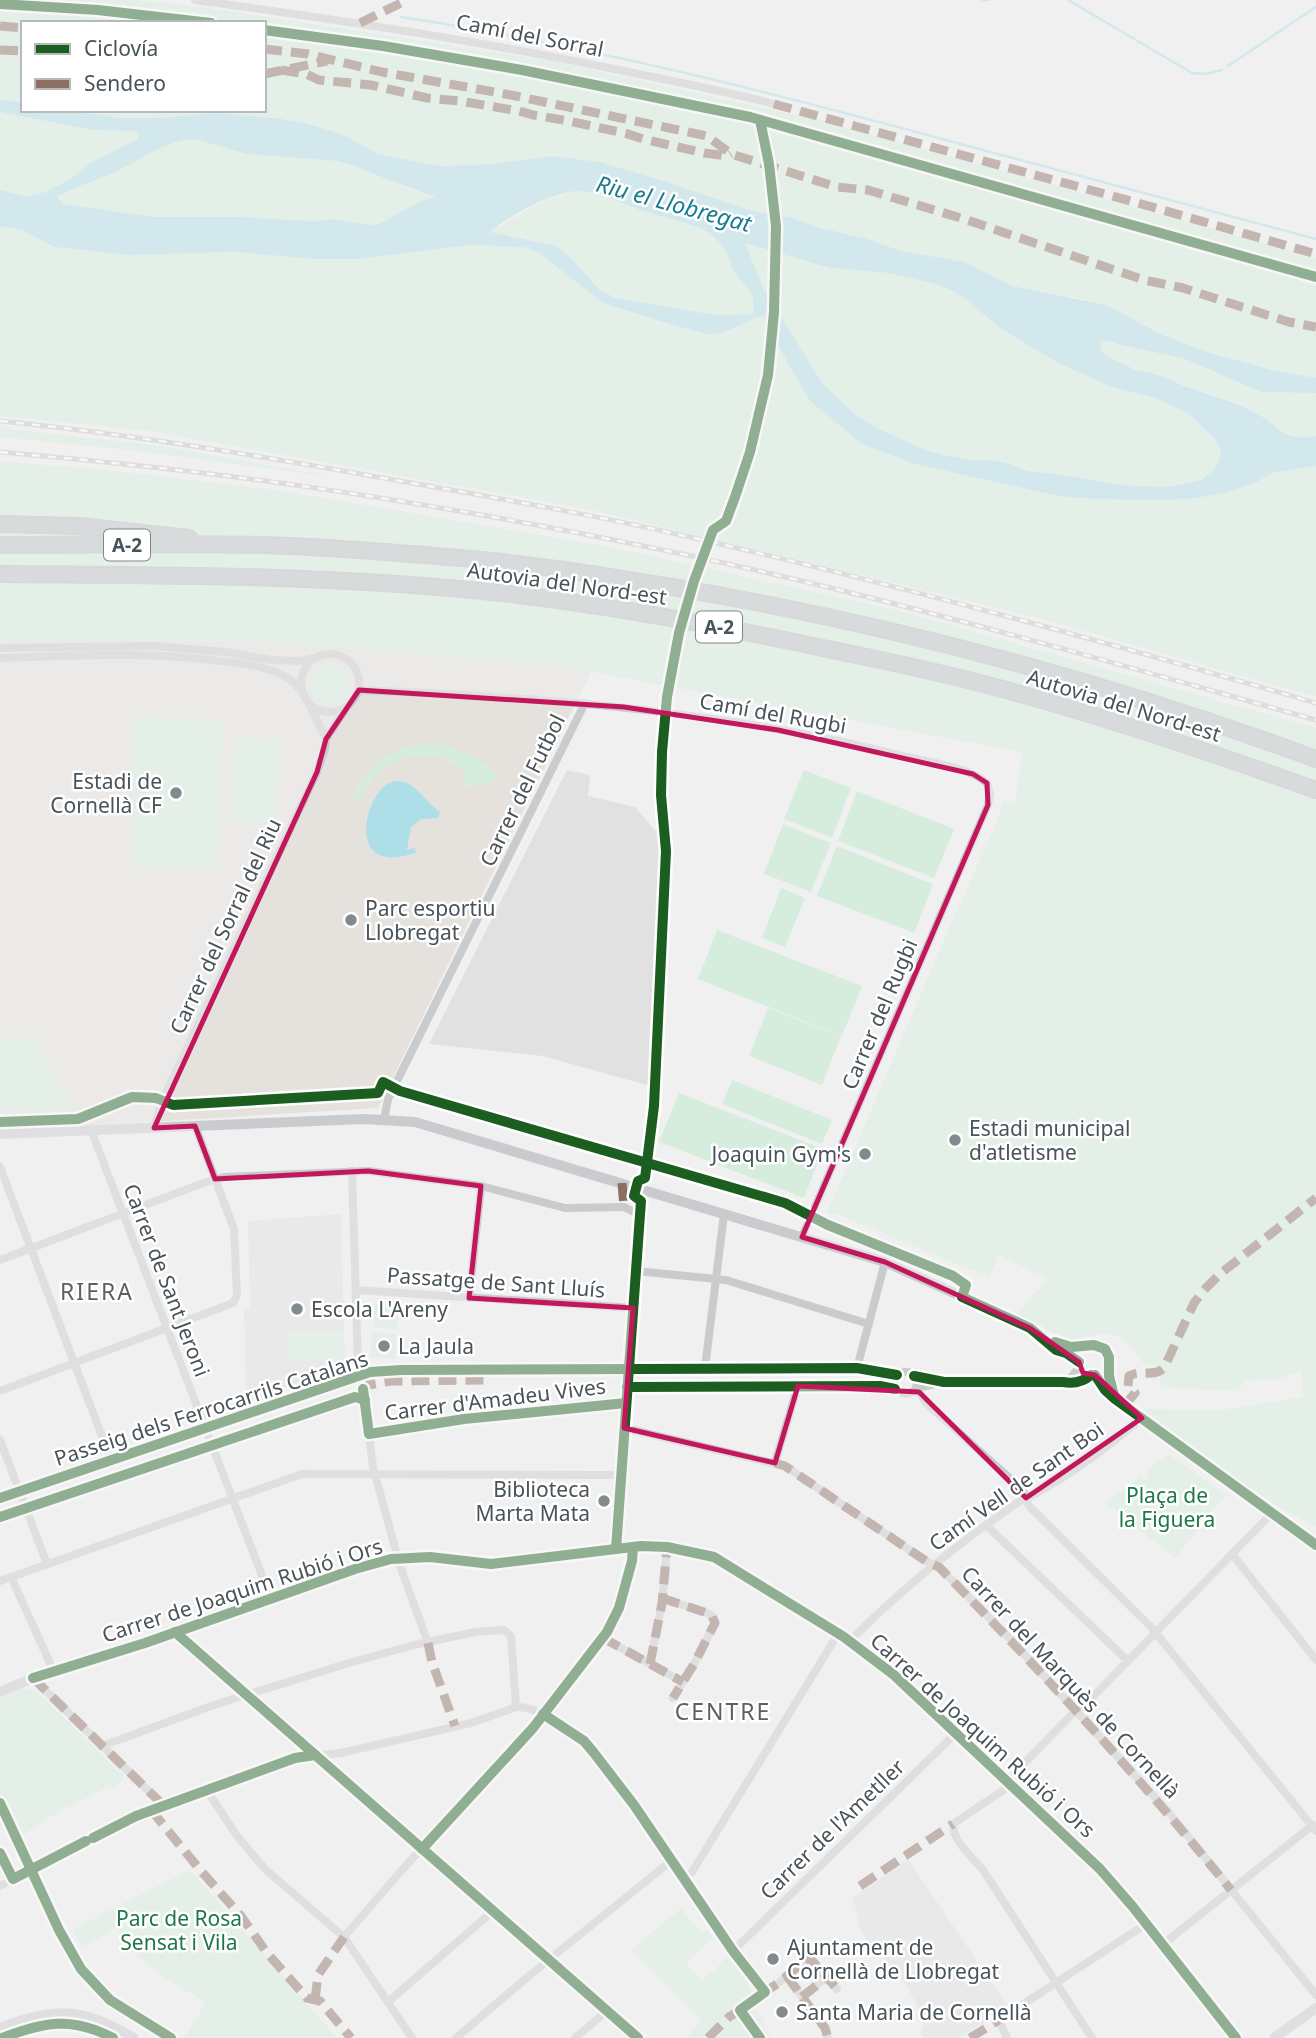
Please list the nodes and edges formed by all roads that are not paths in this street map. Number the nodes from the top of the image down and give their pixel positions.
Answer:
1 (195, 0) edge
2 (774, 104) dead end
3 (0, 523) edge
4 (0, 544) edge
5 (253, 545) junction
6 (0, 574) edge
7 (0, 649) edge
8 (0, 658) edge
9 (316, 658) junction
10 (359, 690) junction
11 (302, 691) junction
12 (584, 703) junction
13 (309, 704) junction
14 (347, 707) junction
15 (326, 739) junction
16 (1316, 759) edge
17 (1316, 790) edge
18 (988, 805) joint
19 (384, 1119) junction
20 (195, 1126) junction
21 (154, 1128) junction
22 (91, 1130) junction
23 (0, 1134) edge
24 (0, 1167) edge
25 (352, 1171) junction
26 (215, 1179) junction
27 (481, 1186) junction
28 (123, 1213) junction
29 (724, 1214) junction
30 (802, 1237) junction
31 (31, 1248) junction
32 (0, 1260) edge
33 (885, 1262) junction
34 (636, 1271) junction
35 (716, 1279) junction
36 (356, 1290) junction
37 (469, 1298) junction
38 (633, 1308) junction
39 (869, 1324) junction
40 (167, 1327) junction
41 (1045, 1340) junction
42 (1087, 1347) junction
43 (75, 1362) junction
44 (1080, 1364) junction
45 (1108, 1366) junction
46 (705, 1368) junction
47 (857, 1368) junction
48 (629, 1369) junction
49 (360, 1375) junction
50 (1093, 1375) junction
51 (897, 1376) junction
52 (914, 1376) junction
53 (944, 1382) junction
54 (1063, 1382) junction
55 (797, 1386) junction
56 (627, 1387) junction
57 (916, 1388) junction
58 (895, 1389) junction
59 (0, 1391) edge
60 (1115, 1399) junction
61 (365, 1400) junction
62 (626, 1403) junction
63 (1142, 1418) junction
64 (206, 1428) junction
65 (369, 1434) junction
66 (0, 1440) edge
67 (212, 1446) junction
68 (111, 1460) junction
69 (775, 1463) junction
70 (374, 1474) junction
71 (621, 1475) dead end
72 (20, 1491) junction
73 (0, 1498) edge
74 (233, 1498) junction
75 (1026, 1498) junction
76 (26, 1509) junction
77 (1272, 1513) junction
78 (0, 1517) edge
79 (986, 1525) junction
80 (1316, 1545) edge
81 (633, 1547) junction
82 (667, 1547) junction
83 (1232, 1554) junction
84 (399, 1559) junction
85 (47, 1564) junction
86 (933, 1564) junction
87 (11, 1577) junction
88 (0, 1581) edge
89 (662, 1598) junction
90 (271, 1599) junction
91 (175, 1632) junction
92 (1156, 1632) junction
93 (838, 1634) junction
94 (603, 1638) junction
95 (850, 1641) junction
96 (428, 1643) junction
97 (1316, 1660) edge
98 (1128, 1661) junction
99 (650, 1664) junction
100 (54, 1672) junction
101 (33, 1678) junction
102 (683, 1682) junction
103 (0, 1692) edge
104 (247, 1695) junction
105 (673, 1698) dead end
106 (516, 1707) junction
107 (1077, 1711) junction
108 (543, 1714) junction
109 (956, 1732) junction
110 (102, 1745) junction
111 (315, 1755) junction
112 (1009, 1782) junction
113 (206, 1789) junction
114 (0, 1803) edge
115 (163, 1805) junction
116 (1315, 1827) edge
117 (422, 1849) junction
118 (0, 1853) edge
119 (671, 1860) junction
120 (31, 1869) junction
121 (683, 1878) junction
122 (13, 1879) junction
123 (0, 1886) edge
124 (1231, 1890) junction
125 (493, 1911) junction
126 (1146, 1924) junction
127 (344, 1937) junction
128 (1163, 1945) junction
129 (549, 1960) junction
130 (827, 1977) junction
131 (1056, 1983) junction
132 (837, 1989) dead end
133 (1316, 1996) edge
134 (802, 1997) junction
135 (388, 2002) junction
136 (1316, 2008) edge
137 (0, 2028) edge
138 (134, 2038) edge
139 (412, 2038) edge
140 (456, 2038) edge
141 (575, 2038) edge
142 (828, 2038) edge
143 (1007, 2038) edge
144 (1092, 2038) edge
145 (1236, 2038) edge
146 (1274, 2038) edge

1 - 2 street, Camí del Sorral
3 - 5 highway
4 - 5 highway, Autovia del Nord-est / A-2
5 - 16 highway, Autovia del Nord-est / A-2
6 - 17 highway, Autovia del Nord-est / A-2
7 - 9 street
8 - 11 street
9 - 10 street
9 - 11 street
10 - 12 street, Camí del Rugbi
10 - 14 street
11 - 13 street
12 - 18 street, Camí del Rugbi
12 - 19 street, Carrer del Futbol
13 - 14 street
13 - 15 street
14 - 15 street, Carrer del Sorral del Riu
15 - 21 street, Carrer del Sorral del Riu
18 - 30 street, Carrer del Rugbi
19 - 20 street
19 - 29 street
20 - 21 street
20 - 26 street
21 - 22 street
22 - 23 street
22 - 28 street, Carrer de Sant Jeroni
24 - 31 street
25 - 26 street
25 - 27 street
25 - 36 street
26 - 28 street
26 - 40 street
27 - 34 street
27 - 37 street
28 - 31 street
28 - 40 street, Carrer de Sant Jeroni
29 - 30 street
29 - 35 street
30 - 33 street
31 - 32 street
31 - 43 street
33 - 39 street
33 - 41 street
34 - 35 street
34 - 38 street
35 - 39 street
35 - 46 street
36 - 37 street, Passatge de Sant Lluís
36 - 49 street
37 - 38 street, Passatge de Sant Lluís
38 - 48 street
39 - 47 street
40 - 43 street
40 - 64 street, Carrer de Sant Jeroni
41 - 42 street
41 - 44 street
42 - 44 street
42 - 45 street
43 - 59 street
43 - 68 street
44 - 50 street
44 - 54 street
45 - 50 street
45 - 60 street
46 - 47 street, Passeig dels Ferrocarrils Catalans
46 - 48 street, Passeig dels Ferrocarrils Catalans
47 - 51 street, Passeig dels Ferrocarrils Catalans
48 - 49 street, Passeig dels Ferrocarrils Catalans
48 - 56 street
49 - 61 street
49 - 64 street, Passeig dels Ferrocarrils Catalans
50 - 54 street
50 - 60 street
51 - 52 street
51 - 58 street
52 - 53 street
52 - 57 street
53 - 54 street
53 - 57 street
55 - 56 street
55 - 58 street
55 - 69 street
56 - 62 street
57 - 58 street
57 - 75 street
60 - 63 street
61 - 65 street
61 - 67 street, Passeig dels Ferrocarrils Catalans
62 - 65 street, Carrer d'Amadeu Vives
62 - 69 street, Carrer del Marquès de Cornellà
63 - 75 street, Camí Vell de Sant Boi
63 - 77 street
64 - 67 street, Carrer de Sant Jeroni
64 - 68 street, Passeig dels Ferrocarrils Catalans
65 - 70 street
66 - 72 street
67 - 74 street, Carrer de Sant Jeroni
67 - 76 street, Passeig dels Ferrocarrils Catalans
68 - 72 street, Passeig dels Ferrocarrils Catalans
69 - 86 street, Carrer del Marquès de Cornellà
70 - 71 street
70 - 74 street
70 - 84 street
72 - 73 street, Passeig dels Ferrocarrils Catalans
72 - 76 street
74 - 85 street
74 - 90 street, Carrer de Sant Jeroni
75 - 79 street, Camí Vell de Sant Boi
75 - 92 street
76 - 78 street, Passeig dels Ferrocarrils Catalans
76 - 85 street
77 - 80 street
77 - 83 street
79 - 86 street, Camí Vell de Sant Boi
79 - 98 street
81 - 82 street, Carrer de Joaquim Rubió i Ors
81 - 84 street, Carrer de Joaquim Rubió i Ors
81 - 94 street
82 - 89 street
82 - 93 street, Carrer de Joaquim Rubió i Ors
83 - 92 street
83 - 97 street
84 - 90 street, Carrer de Joaquim Rubió i Ors
84 - 96 street
85 - 87 street
86 - 95 street, Camí Vell de Sant Boi
86 - 107 street, Carrer del Marquès de Cornellà
87 - 88 street
87 - 100 street
89 - 99 street
89 - 102 street
90 - 91 street, Carrer de Joaquim Rubió i Ors
91 - 100 street, Carrer de Joaquim Rubió i Ors
91 - 104 street
92 - 98 street
92 - 116 street
93 - 95 street, Carrer de Joaquim Rubió i Ors
93 - 121 street
94 - 99 street
94 - 108 street
95 - 109 street, Carrer de Joaquim Rubió i Ors
96 - 104 street
96 - 106 street
98 - 107 street
99 - 102 street
100 - 101 street, Carrer de Joaquim Rubió i Ors
101 - 103 street, Carrer de Joaquim Rubió i Ors
101 - 110 street
102 - 105 street
104 - 110 street
104 - 111 street
106 - 108 street
106 - 111 street
107 - 112 street
107 - 124 street, Carrer del Marquès de Cornellà
108 - 117 street
108 - 119 street
109 - 112 street, Carrer de Joaquim Rubió i Ors
109 - 121 street, Carrer de l'Ametller
110 - 115 street
111 - 113 street
111 - 117 street
112 - 126 street, Carrer de Joaquim Rubió i Ors
112 - 131 street
113 - 115 street
113 - 127 street
114 - 120 street
115 - 120 street
116 - 124 street
117 - 125 street
117 - 127 street
118 - 122 street
119 - 121 street
119 - 129 street
120 - 122 street
122 - 123 street
124 - 128 street
124 - 133 street, Carrer del Marquès de Cornellà
125 - 129 street
125 - 135 street
126 - 128 street, Carrer de Joaquim Rubió i Ors
126 - 131 street
127 - 135 street
128 - 145 street, Carrer de Joaquim Rubió i Ors
129 - 140 street
129 - 141 street
130 - 132 street
130 - 134 street
130 - 134 street
131 - 143 street
131 - 144 street
134 - 142 street
135 - 139 street
136 - 146 street
137 - 138 street

